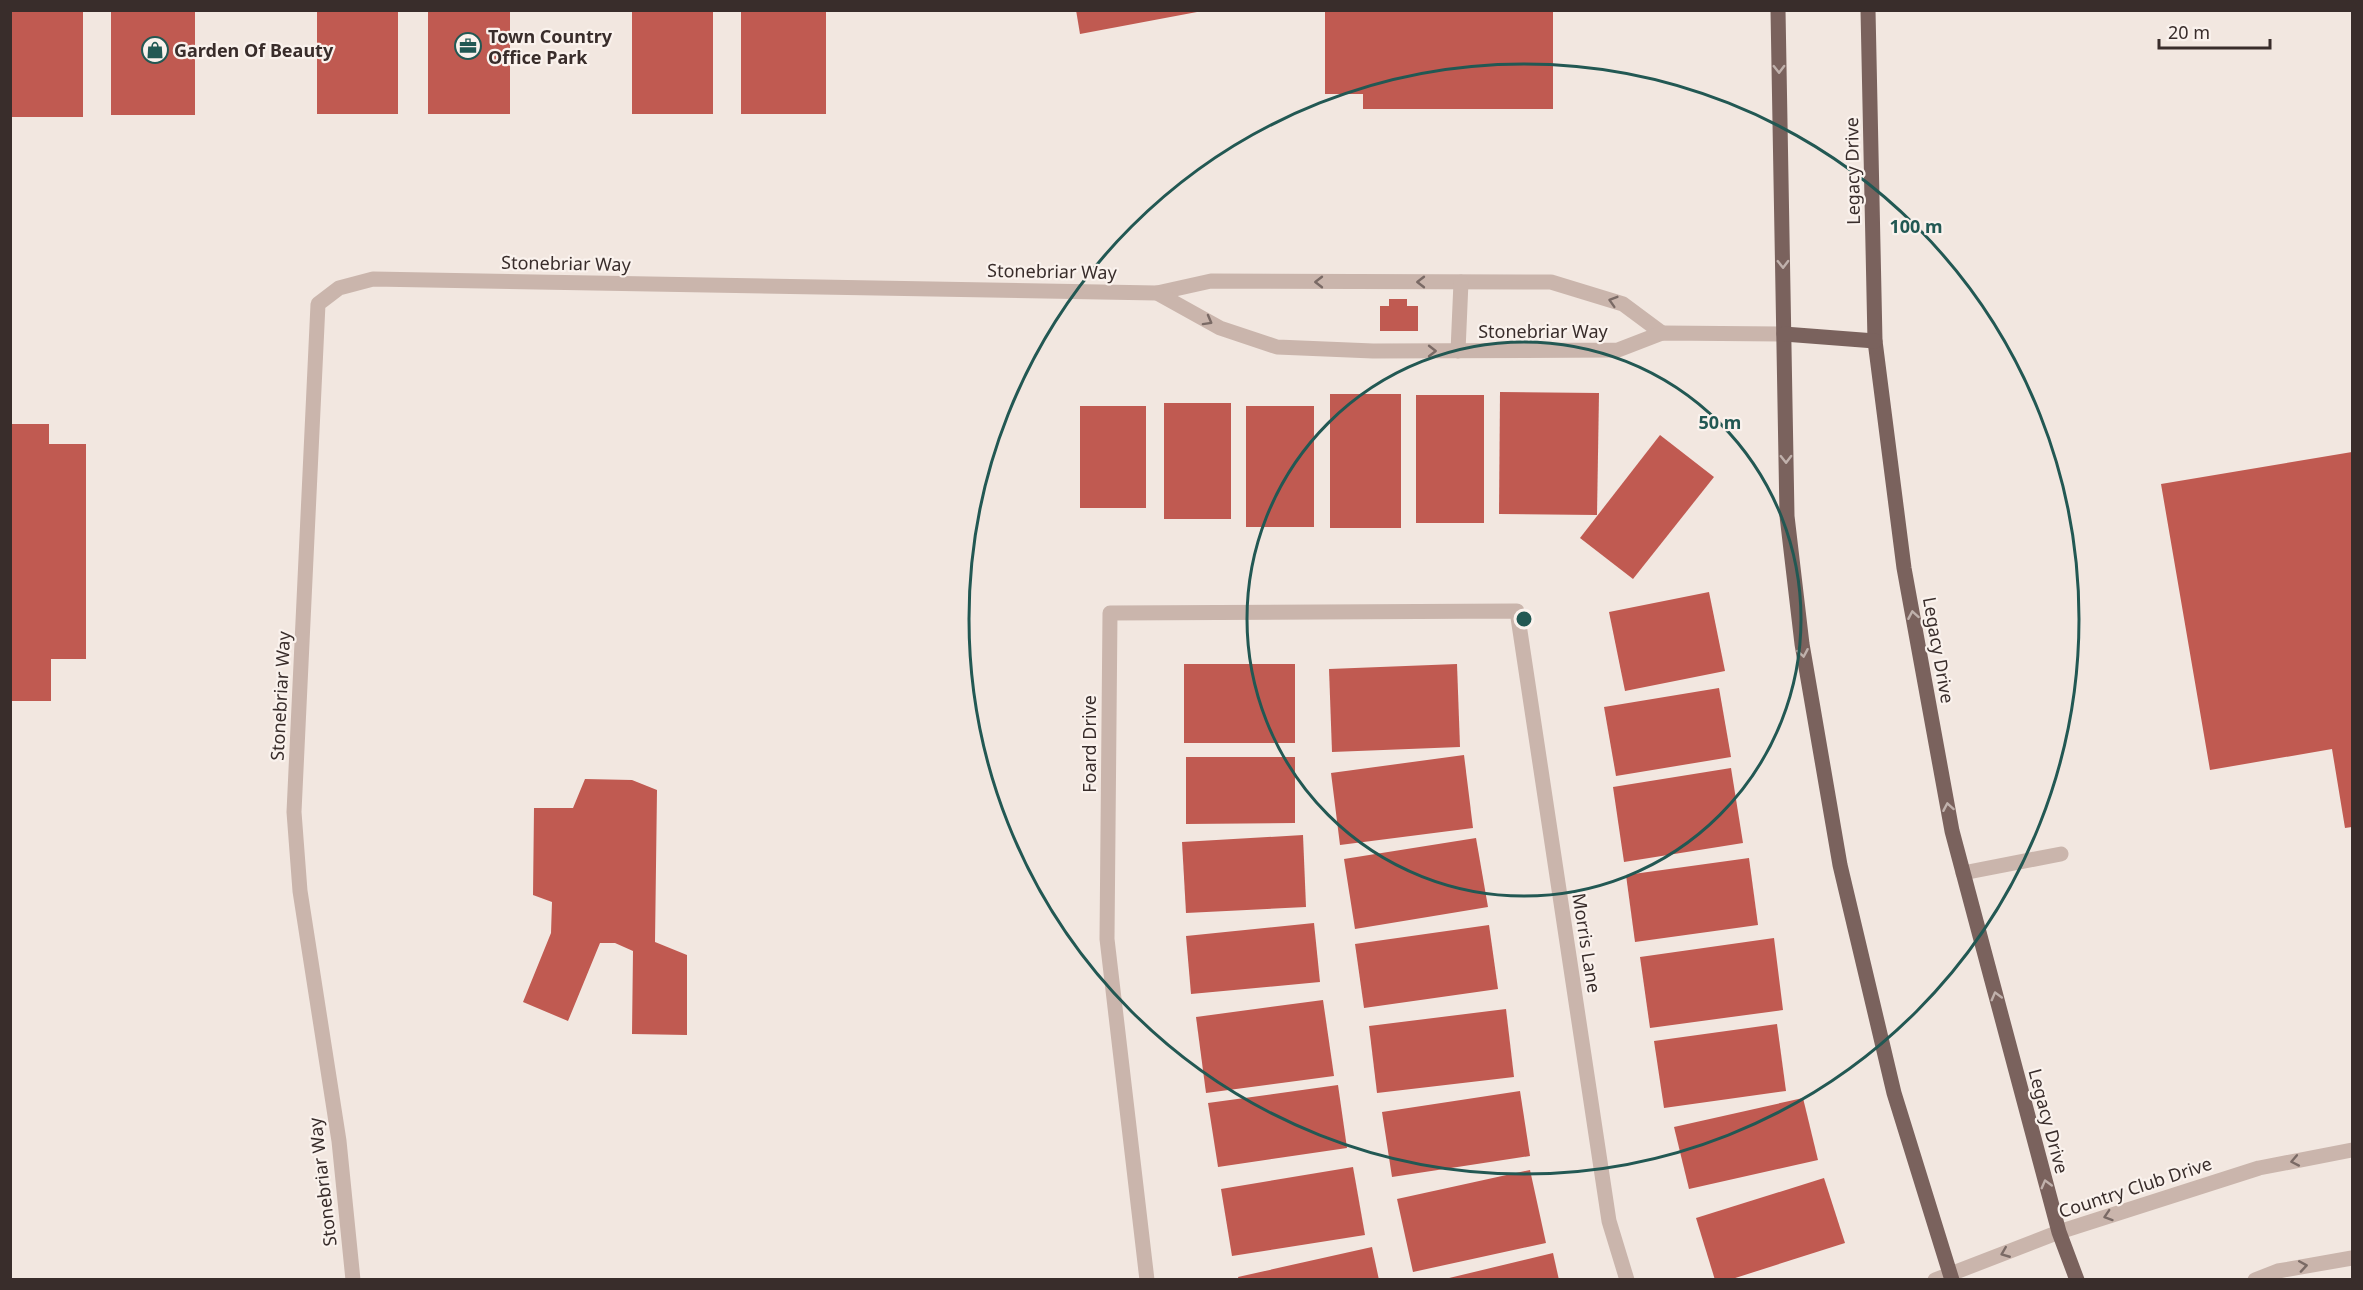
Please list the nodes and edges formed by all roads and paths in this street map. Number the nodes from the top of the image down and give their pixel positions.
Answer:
1 (1778, 10) edge
2 (1868, 10) edge
3 (1461, 282) junction
4 (1157, 293) junction
5 (1662, 333) junction
6 (1785, 334) junction
7 (1875, 341) junction
8 (1458, 351) junction
9 (1517, 611) joint
10 (2061, 854) dead end
11 (1963, 873) junction
12 (2352, 1150) edge
13 (2059, 1232) junction
14 (2352, 1258) edge
15 (1952, 1277) edge
16 (353, 1280) edge
17 (1147, 1280) edge
18 (1627, 1280) edge
19 (1935, 1280) edge
20 (2077, 1280) edge
21 (2255, 1280) edge

1 -> 6 main road
2 - 7 main road, Legacy Drive
3 -> 4 street
5 -> 3 street
3 - 8 street
4 -> 8 street, Stonebriar Way
4 - 16 street, Stonebriar Way
5 - 6 street, Stonebriar Way
5 - 8 street, Stonebriar Way
6 - 7 main road
6 -> 15 main road
11 -> 7 main road, Legacy Drive
9 - 17 street, Foard Drive
9 - 18 street, Morris Lane
10 - 11 street
13 -> 11 main road, Legacy Drive
12 -> 13 street, Country Club Drive
13 -> 15 street, Country Club Drive
13 - 20 main road, Legacy Drive
21 -> 14 street
15 - 19 street, Country Club Drive

